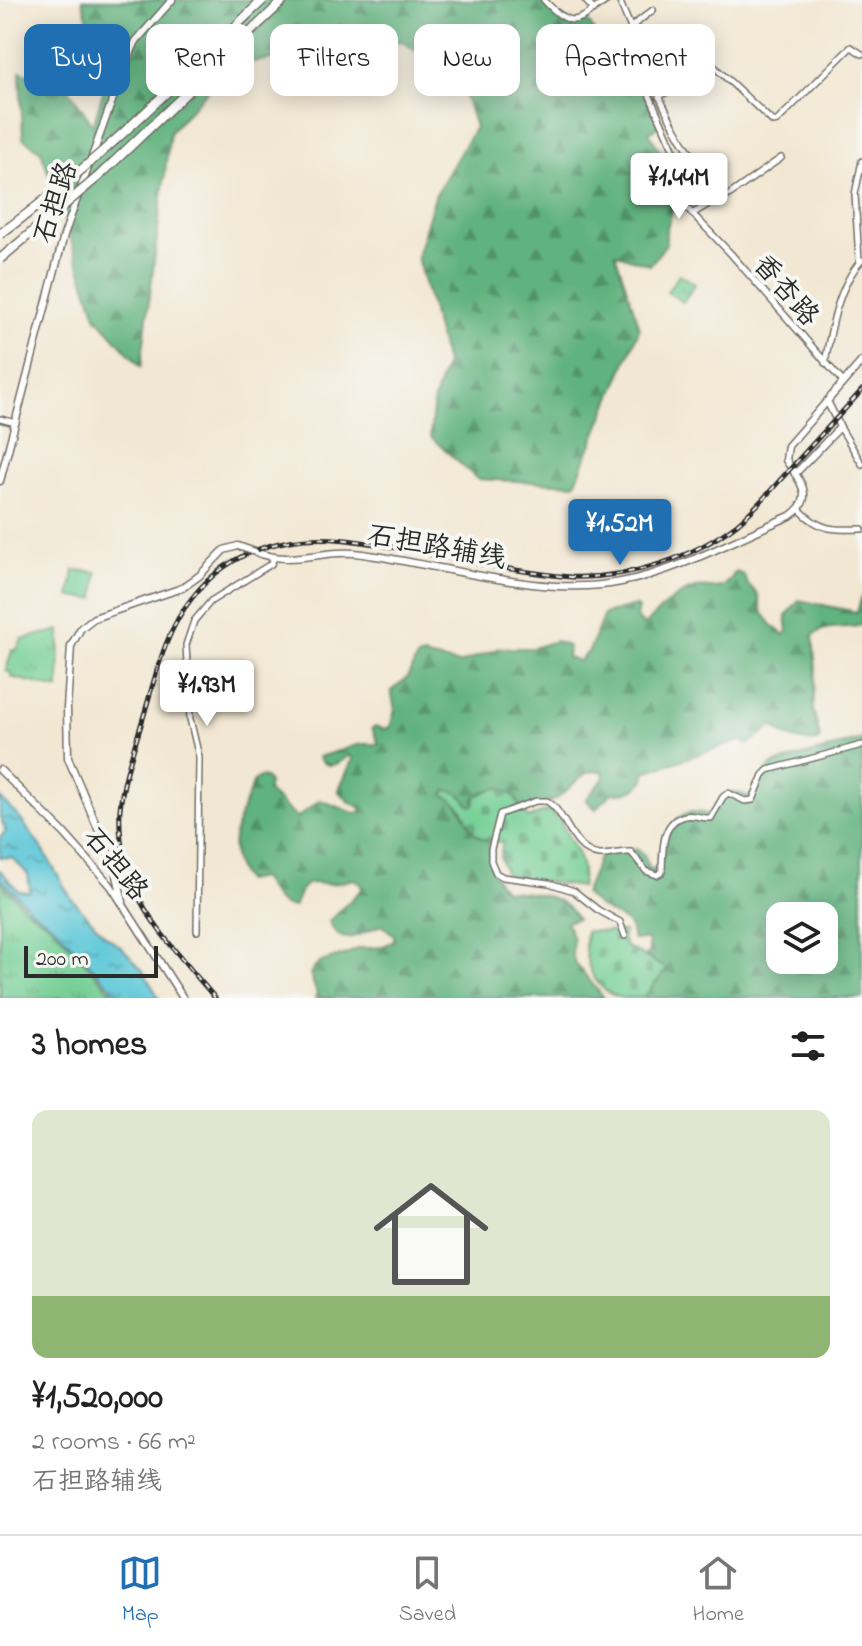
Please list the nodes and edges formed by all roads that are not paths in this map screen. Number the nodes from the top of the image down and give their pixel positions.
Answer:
1 (172, 0) edge
2 (263, 0) edge
3 (284, 0) edge
4 (544, 0) edge
5 (585, 0) edge
6 (605, 0) edge
7 (619, 0) edge
8 (594, 10) junction
9 (653, 10) dead end
10 (631, 24) edge
11 (636, 24) edge
12 (862, 54) edge
13 (650, 96) edge
14 (659, 97) joint
15 (781, 158) dead end
16 (862, 161) edge
17 (704, 171) dead end
18 (692, 214) junction
19 (0, 234) edge
20 (0, 259) edge
21 (860, 261) edge
22 (862, 361) edge
23 (825, 363) junction
24 (843, 382) junction
25 (827, 401) junction
26 (0, 419) edge
27 (17, 423) junction
28 (840, 427) junction
29 (862, 464) edge
30 (795, 474) junction
31 (0, 481) edge
32 (800, 510) junction
33 (862, 529) edge
34 (274, 558) junction
35 (862, 745) edge
36 (0, 770) edge
37 (123, 902) junction
38 (197, 931) dead end
39 (625, 936) dead end
40 (183, 998) edge

1 - 27 main road, 石担路
2 - 19 highway, bridge
3 - 20 highway, bridge
4 - 8 street
5 - 8 street
6 - 8 street
7 - 10 street, 香杏路
9 - 11 street
12 - 14 street
13 - 18 street, 香杏路
14 - 17 street
15 - 18 street
16 - 21 street
18 - 23 street, 香杏路
21 - 23 street
22 - 24 main road
23 - 24 street, 香杏路
24 - 25 main road
25 - 28 main road
25 - 30 main road
26 - 27 street
27 - 31 main road, 石担路
28 - 29 street
28 - 30 main road
30 - 32 main road
32 - 33 street
32 - 34 main road, 石担路辅线
34 - 37 main road, 石担路辅线, bridge
34 - 38 street
35 - 39 street
36 - 37 main road, 石担路
37 - 40 main road, 石担路

